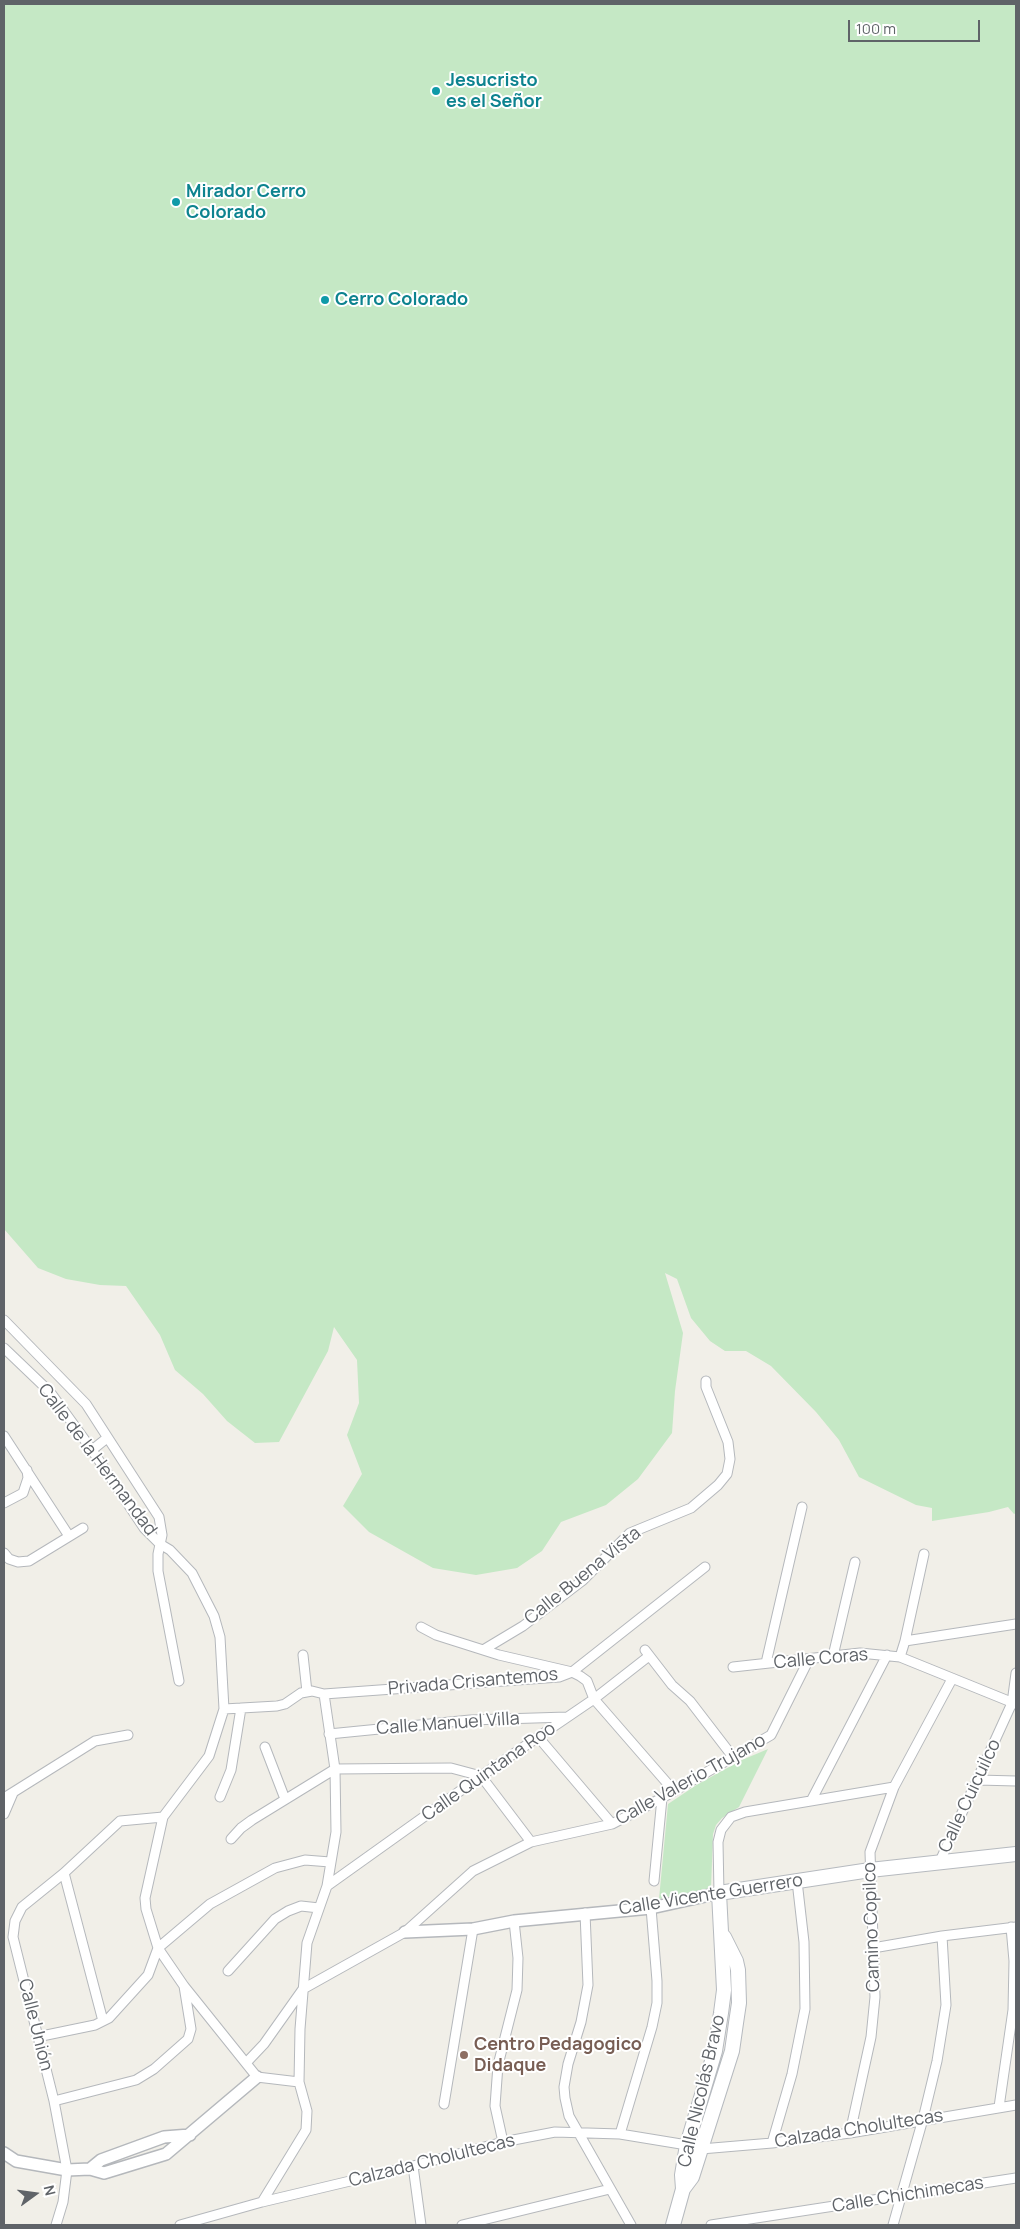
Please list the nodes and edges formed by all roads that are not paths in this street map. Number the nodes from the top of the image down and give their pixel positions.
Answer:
1 (4, 1320) edge
2 (4, 1348) edge
3 (706, 1381) dead end
4 (4, 1436) edge
5 (107, 1438) junction
6 (92, 1450) junction
7 (27, 1470) junction
8 (4, 1503) edge
9 (802, 1507) dead end
10 (83, 1528) dead end
11 (69, 1536) junction
12 (160, 1544) junction
13 (924, 1554) dead end
14 (7, 1556) edge
15 (855, 1562) dead end
16 (705, 1566) dead end
17 (1016, 1624) edge
18 (421, 1627) dead end
19 (905, 1641) junction
20 (483, 1650) junction
21 (303, 1655) dead end
22 (887, 1655) junction
23 (833, 1656) junction
24 (900, 1657) junction
25 (808, 1659) junction
26 (766, 1663) junction
27 (733, 1667) dead end
28 (572, 1672) junction
29 (1016, 1673) edge
30 (952, 1679) junction
31 (179, 1682) dead end
32 (306, 1692) junction
33 (324, 1694) junction
34 (594, 1699) junction
35 (1014, 1704) edge
36 (241, 1708) junction
37 (224, 1709) junction
38 (567, 1717) junction
39 (329, 1734) junction
40 (128, 1735) dead end
41 (539, 1738) junction
42 (265, 1746) dead end
43 (733, 1756) junction
44 (335, 1769) junction
45 (481, 1776) junction
46 (978, 1780) junction
47 (1016, 1781) edge
48 (894, 1787) junction
49 (674, 1791) junction
50 (13, 1792) junction
51 (220, 1797) dead end
52 (4, 1798) edge
53 (662, 1798) junction
54 (285, 1799) junction
55 (811, 1801) junction
56 (4, 1814) edge
57 (163, 1817) junction
58 (612, 1824) junction
59 (231, 1839) dead end
60 (531, 1842) junction
61 (1016, 1854) edge
62 (940, 1861) junction
63 (330, 1862) junction
64 (870, 1870) junction
65 (64, 1873) junction
66 (654, 1881) dead end
67 (797, 1881) junction
68 (327, 1886) junction
69 (719, 1893) junction
70 (319, 1908) junction
71 (650, 1908) junction
72 (585, 1913) junction
73 (514, 1921) junction
74 (1014, 1927) edge
75 (473, 1929) junction
76 (405, 1932) junction
77 (723, 1934) junction
78 (942, 1936) junction
79 (158, 1948) junction
80 (873, 1948) junction
81 (228, 1971) dead end
82 (184, 1986) junction
83 (303, 1989) junction
84 (103, 2022) junction
85 (37, 2037) junction
86 (246, 2063) junction
87 (257, 2077) junction
88 (299, 2082) junction
89 (54, 2101) junction
90 (444, 2104) dead end
91 (1016, 2105) edge
92 (999, 2107) junction
93 (923, 2119) junction
94 (577, 2132) junction
95 (850, 2132) junction
96 (620, 2134) junction
97 (190, 2135) junction
98 (503, 2142) junction
99 (772, 2142) junction
100 (687, 2146) junction
101 (701, 2149) junction
102 (4, 2153) edge
103 (413, 2166) junction
104 (90, 2169) junction
105 (66, 2170) junction
106 (1016, 2178) edge
107 (610, 2189) junction
108 (683, 2189) junction
109 (900, 2196) junction
110 (262, 2202) junction
111 (56, 2225) edge
112 (180, 2225) edge
113 (421, 2225) edge
114 (462, 2225) edge
115 (631, 2225) edge
116 (673, 2225) edge
117 (711, 2225) edge
118 (892, 2225) edge

1 - 5 street
2 - 6 street, Calle de la Hermandad
3 - 20 street, Calle Buena Vista
4 - 7 street
5 - 6 street
5 - 12 street
6 - 12 street, Calle de la Hermandad
7 - 8 street
7 - 11 street
9 - 26 street
10 - 11 street
11 - 14 street
12 - 31 street
12 - 37 street, Calle de la Hermandad
13 - 19 street
15 - 23 street
16 - 28 street, Privada Crisantemos
17 - 19 street
18 - 20 street
19 - 24 street
20 - 28 street
21 - 32 street
22 - 23 street, Calle Coras
22 - 24 street, Calle Coras
22 - 55 street
23 - 25 street, Calle Coras
24 - 30 street, Calle Coras
25 - 26 street, Calle Coras
25 - 43 street, Calle Valerio Trujano
26 - 27 street, Calle Coras
28 - 33 street, Privada Crisantemos
28 - 34 street
29 - 35 street, Calle Cuicuilco
30 - 35 street, Calle Coras
30 - 48 street, Camino Copilco
32 - 33 street
32 - 36 street
33 - 39 street
34 - 38 street, Calle Quintana Roo
34 - 43 street, Calle Quintana Roo
34 - 49 street
35 - 46 street, Calle Cuicuilco
36 - 37 street
36 - 51 street
37 - 57 street
38 - 39 street, Calle Manuel Villa
38 - 41 street, Calle Quintana Roo
39 - 44 street
40 - 50 street
41 - 45 street, Calle Quintana Roo
41 - 58 street, Calle Manuel Villa
42 - 54 street
43 - 49 street, Calle Valerio Trujano
44 - 45 street
44 - 54 street
44 - 63 street
45 - 60 street
45 - 68 street, Calle Quintana Roo
46 - 47 street
46 - 62 street, Calle Cuicuilco
48 - 55 street
48 - 64 street, Camino Copilco
49 - 53 street, Calle Valerio Trujano
50 - 52 street
50 - 56 street
53 - 58 street, Calle Valerio Trujano
53 - 66 street
54 - 59 street
55 - 69 street, Calle Nicolás Bravo
57 - 65 street, Calle Unión
57 - 79 street
58 - 60 street, Calle Valerio Trujano
60 - 76 street, Calle Valerio Trujano
61 - 62 main road, Calle Vicente Guerrero
62 - 64 main road, Calle Vicente Guerrero
63 - 68 street
63 - 79 street
64 - 67 main road, Calle Vicente Guerrero
64 - 80 street, Camino Copilco
65 - 84 street
65 - 85 street, Calle Unión
67 - 69 main road, Calle Vicente Guerrero
67 - 99 street
68 - 70 street
69 - 71 street, Calle Vicente Guerrero
69 - 77 main road, Calle Nicolás Bravo
70 - 81 street
70 - 83 street
71 - 72 street, Calle Vicente Guerrero
71 - 96 street
72 - 73 street, Calle Vicente Guerrero
72 - 94 street
73 - 75 street, Calle Vicente Guerrero
73 - 98 street
74 - 78 street
74 - 92 street
75 - 76 street, Calle Vicente Guerrero
75 - 90 street
76 - 83 street, Calle Valerio Trujano
77 - 100 main road, Calle Nicolás Bravo
77 - 101 main road, Calle Nicolás Bravo
78 - 80 street
78 - 93 street
79 - 82 street
79 - 84 street
80 - 95 street, Camino Copilco
82 - 86 street
82 - 89 street
83 - 86 street
83 - 88 street
84 - 85 street
85 - 89 street, Calle Unión
86 - 87 street
87 - 88 street
87 - 97 street
88 - 110 street
89 - 105 street, Calle Unión
91 - 92 street, Calzada Cholultecas
92 - 93 street, Calzada Cholultecas
93 - 95 street, Calzada Cholultecas
93 - 109 street
94 - 96 street, Calzada Cholultecas
94 - 98 street, Calzada Cholultecas
94 - 107 street
95 - 99 street, Calzada Cholultecas
96 - 100 street, Calzada Cholultecas
97 - 104 street
97 - 104 street
98 - 103 street, Calzada Cholultecas
99 - 101 street, Calzada Cholultecas
100 - 108 main road, Calle Nicolás Bravo
101 - 108 main road, Calle Nicolás Bravo
102 - 105 street
103 - 110 street, Calzada Cholultecas
103 - 113 street
104 - 105 street
105 - 111 street, Calle Unión
106 - 109 street, Calle Chichimecas
107 - 114 street
107 - 115 street
108 - 116 main road, Calle Nicolás Bravo
109 - 117 street, Calle Chichimecas
109 - 118 street
110 - 112 street, Calzada Cholultecas

